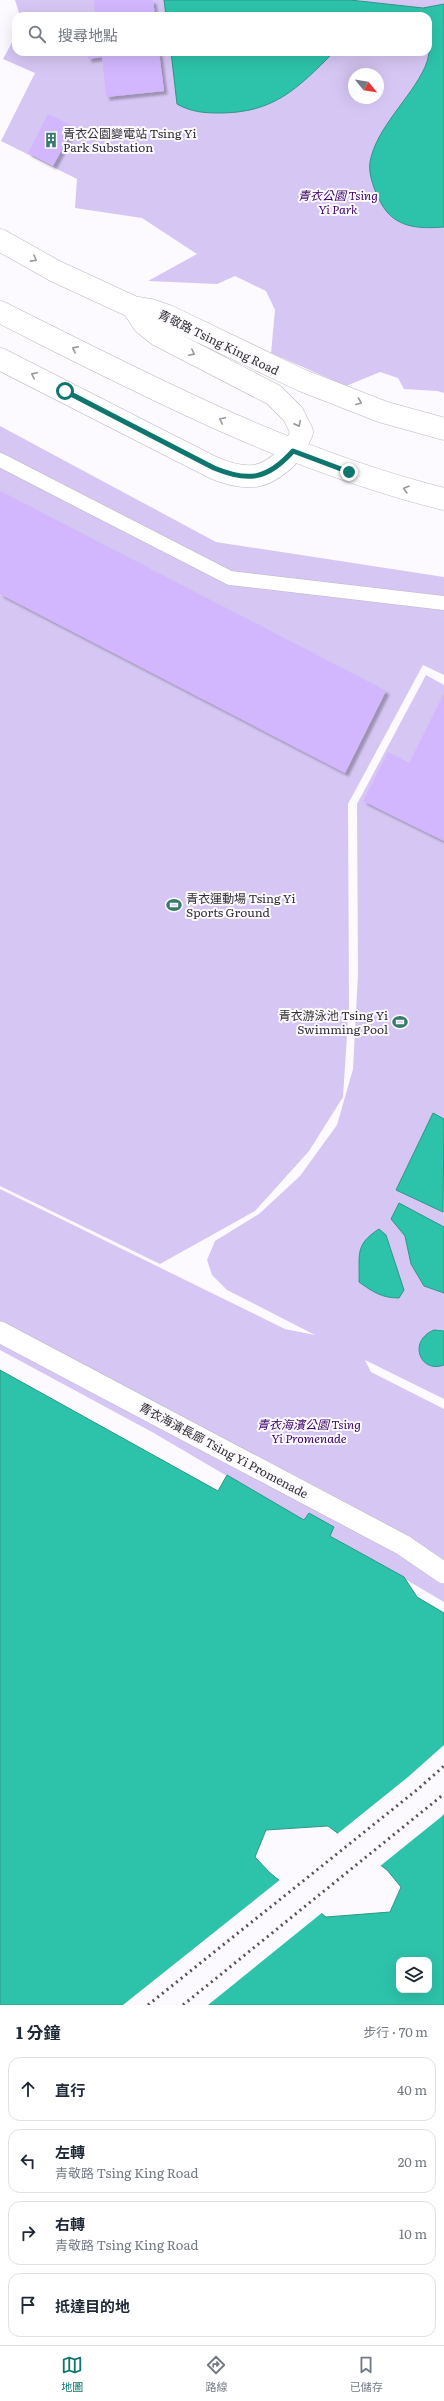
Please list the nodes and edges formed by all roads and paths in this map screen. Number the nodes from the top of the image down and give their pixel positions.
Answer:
1 (0, 240) edge
2 (133, 307) junction
3 (0, 312) edge
4 (0, 358) edge
5 (444, 429) edge
6 (293, 451) junction
7 (0, 460) edge
8 (444, 499) edge
9 (444, 603) edge
10 (0, 1332) edge
11 (444, 1573) edge

1 -> 2 main road, 青敬路 Tsing King Road
2 -> 5 main road, 青敬路 Tsing King Road
2 -> 6 main road
6 -> 3 main road
6 -> 4 main road
8 -> 6 main road
7 - 9 lane
10 - 11 street, 青衣海濱長廊 Tsing Yi Promenade

